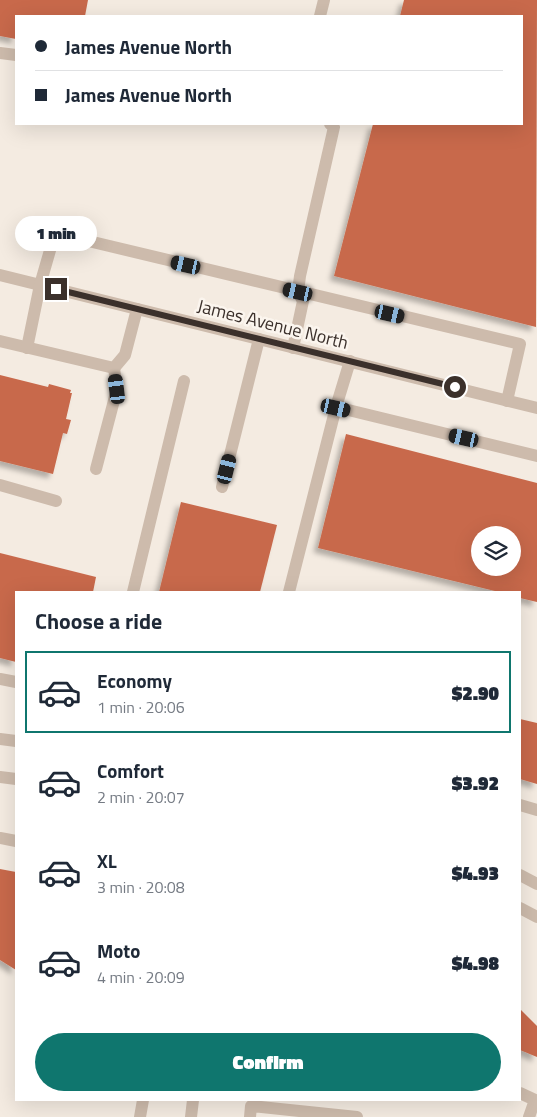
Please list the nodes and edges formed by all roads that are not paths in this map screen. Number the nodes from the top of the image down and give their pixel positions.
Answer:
1 (324, 0) edge
2 (320, 15) edge
3 (0, 53) edge
4 (15, 55) edge
5 (332, 125) edge
6 (0, 275) edge
7 (40, 285) junction
8 (298, 292) junction
9 (137, 309) junction
10 (259, 339) junction
11 (0, 341) edge
12 (27, 348) junction
13 (293, 348) junction
14 (350, 361) junction
15 (114, 368) junction
16 (184, 381) dead end
17 (507, 401) junction
18 (336, 408) junction
19 (537, 408) edge
20 (537, 456) edge
21 (96, 469) dead end
22 (0, 485) edge
23 (222, 487) dead end
24 (56, 501) dead end
25 (133, 591) edge
26 (289, 591) edge
27 (0, 679) edge
28 (15, 682) edge
29 (0, 739) edge
30 (15, 741) edge
31 (0, 777) edge
32 (15, 779) edge
33 (521, 805) edge
34 (537, 810) edge
35 (0, 838) edge
36 (15, 841) edge
37 (521, 876) edge
38 (537, 884) edge
39 (521, 909) edge
40 (537, 917) edge
41 (521, 1093) edge
42 (143, 1101) edge
43 (193, 1101) edge
44 (251, 1108) edge
45 (140, 1117) edge
46 (191, 1117) edge
47 (357, 1117) edge
48 (529, 1117) edge

1 - 2 street
3 - 4 street
5 - 8 street
6 - 7 street, James Avenue North
7 - 8 street
7 - 9 street, James Avenue North
7 - 12 street
8 - 13 street
8 - 17 street
9 - 10 street, James Avenue North
9 - 15 street
10 - 13 street, James Avenue North
10 - 23 street
11 - 12 street
12 - 15 street
13 - 14 street, James Avenue North
14 - 17 street, James Avenue North
14 - 18 street
15 - 21 street
16 - 25 street
17 - 19 street, James Avenue North
18 - 20 street
18 - 26 street
22 - 24 street
27 - 28 street
29 - 30 street
31 - 32 street
33 - 34 street
35 - 36 street
37 - 38 street
39 - 40 street
41 - 48 street
42 - 45 street
43 - 46 street
44 - 47 street

